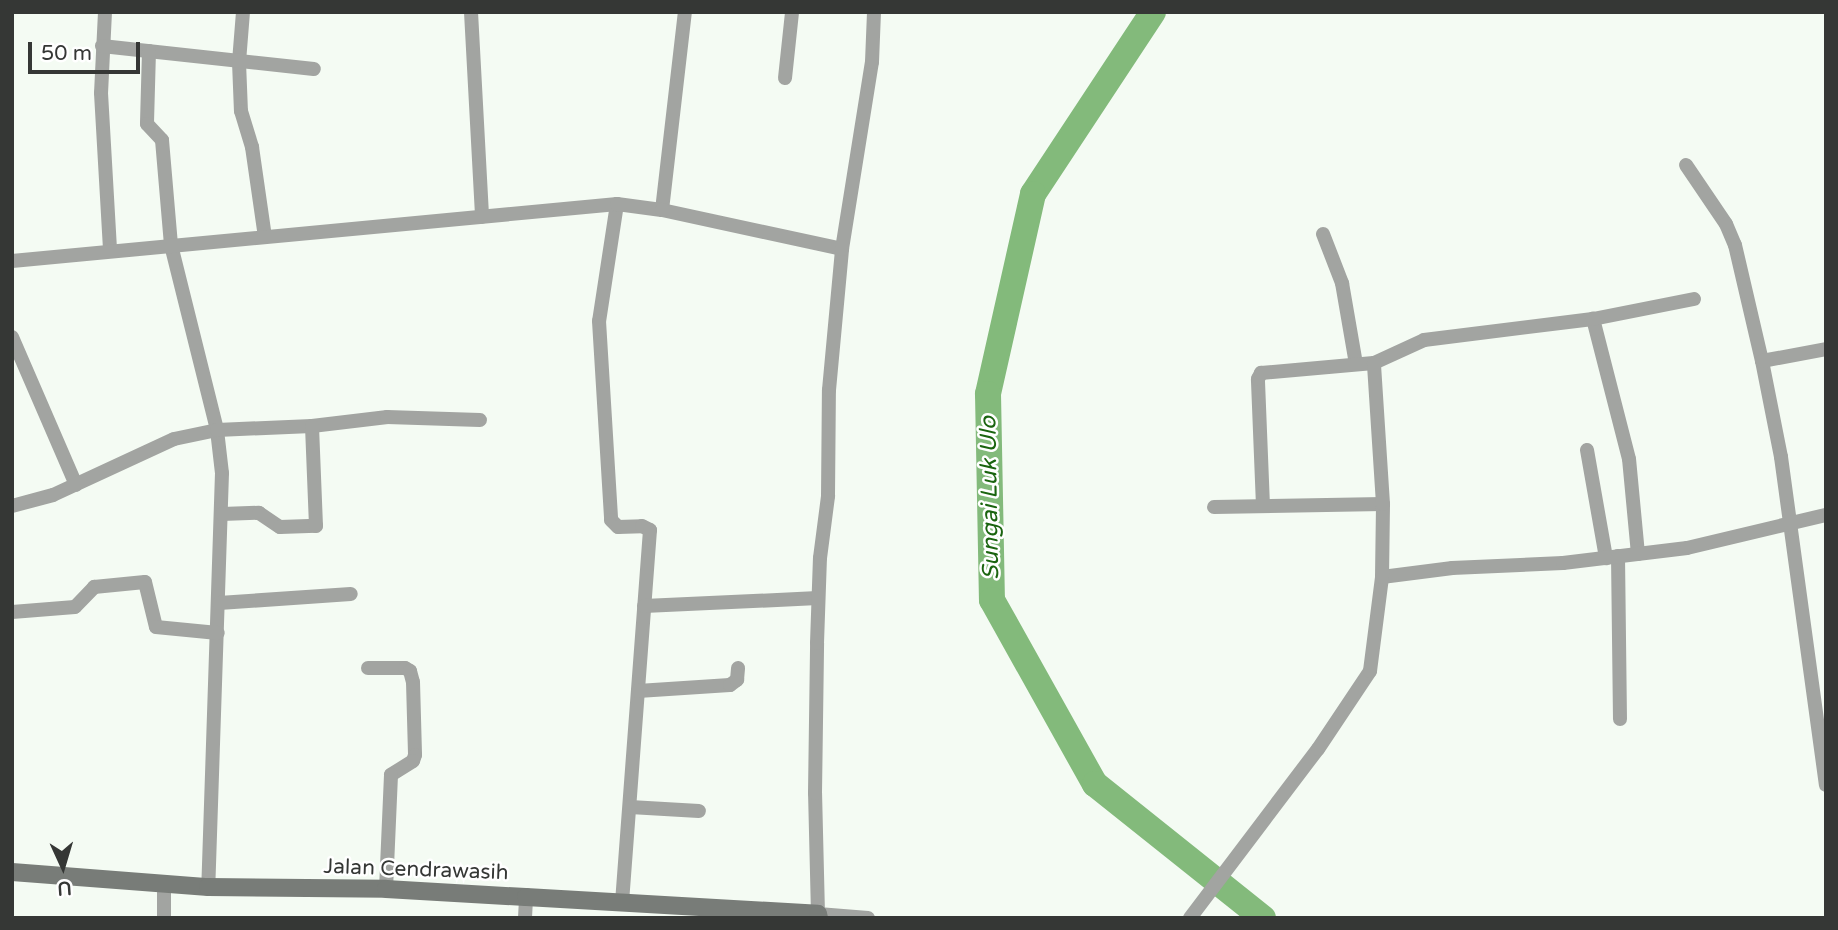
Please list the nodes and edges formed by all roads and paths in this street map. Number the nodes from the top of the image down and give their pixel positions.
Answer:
1 (105, 12) edge
2 (243, 12) edge
3 (471, 12) edge
4 (679, 12) edge
5 (685, 12) edge
6 (792, 12) edge
7 (874, 12) edge
8 (102, 46) junction
9 (149, 51) junction
10 (239, 62) junction
11 (314, 69) dead end
12 (785, 78) dead end
13 (1686, 165) dead end
14 (617, 204) junction
15 (662, 210) junction
16 (482, 217) junction
17 (1323, 234) dead end
18 (265, 237) junction
19 (171, 245) junction
20 (842, 249) junction
21 (110, 250) junction
22 (12, 261) edge
23 (1694, 299) dead end
24 (1593, 319) junction
25 (12, 337) edge
26 (1826, 349) edge
27 (1762, 361) junction
28 (1374, 363) junction
29 (1356, 364) junction
30 (481, 420) dead end
31 (312, 426) junction
32 (217, 430) junction
33 (1587, 450) dead end
34 (76, 485) junction
35 (1383, 504) junction
36 (12, 506) edge
37 (1263, 506) junction
38 (1214, 507) dead end
39 (222, 514) junction
40 (1826, 515) edge
41 (1791, 524) junction
42 (1639, 554) junction
43 (1612, 557) junction
44 (1382, 577) junction
45 (351, 594) dead end
46 (818, 598) junction
47 (219, 603) junction
48 (644, 606) junction
49 (12, 612) edge
50 (218, 633) junction
51 (368, 668) dead end
52 (738, 668) dead end
53 (638, 691) junction
54 (1620, 719) dead end
55 (1826, 785) edge
56 (630, 807) junction
57 (699, 811) dead end
58 (12, 872) edge
59 (164, 884) junction
60 (208, 887) junction
61 (387, 889) junction
62 (526, 897) junction
63 (622, 903) junction
64 (819, 916) edge
65 (164, 918) edge
66 (525, 918) edge
67 (868, 918) edge
68 (1189, 918) edge

1 - 8 street
2 - 10 street
3 - 16 street
4 - 5 street
5 - 15 street
6 - 12 street
7 - 20 street
8 - 9 street
8 - 21 street
9 - 10 street
9 - 19 street
10 - 11 street
10 - 18 street
13 - 27 street
14 - 15 street
14 - 16 street
14 - 48 street
15 - 20 street
16 - 18 street
17 - 29 street
18 - 19 street
19 - 21 street
19 - 32 street
20 - 46 street
21 - 22 street
23 - 24 street
24 - 28 street
24 - 42 street
25 - 34 street
26 - 27 street
27 - 41 street
28 - 29 street
28 - 35 street
29 - 37 street
30 - 31 street
31 - 32 street
31 - 39 street
32 - 34 street
32 - 39 street
33 - 43 street
34 - 36 street
35 - 37 street
35 - 44 street
37 - 38 street
39 - 47 street
40 - 41 street
41 - 42 street
41 - 55 street
42 - 43 street
43 - 44 street
43 - 54 street
44 - 68 street
45 - 47 street
46 - 48 street
46 - 64 street
47 - 50 street
48 - 53 street
49 - 50 street
50 - 60 street
51 - 61 street
52 - 53 street
53 - 56 street
56 - 57 street
56 - 63 street
58 - 59 main road, Jalan Cendrawasih
59 - 60 main road, Jalan Cendrawasih
59 - 65 street
60 - 61 main road, Jalan Cendrawasih
61 - 62 main road, Jalan Cendrawasih
62 - 63 main road, Jalan Cendrawasih
62 - 66 street
63 - 64 main road, Jalan Cendrawasih
64 - 67 street

